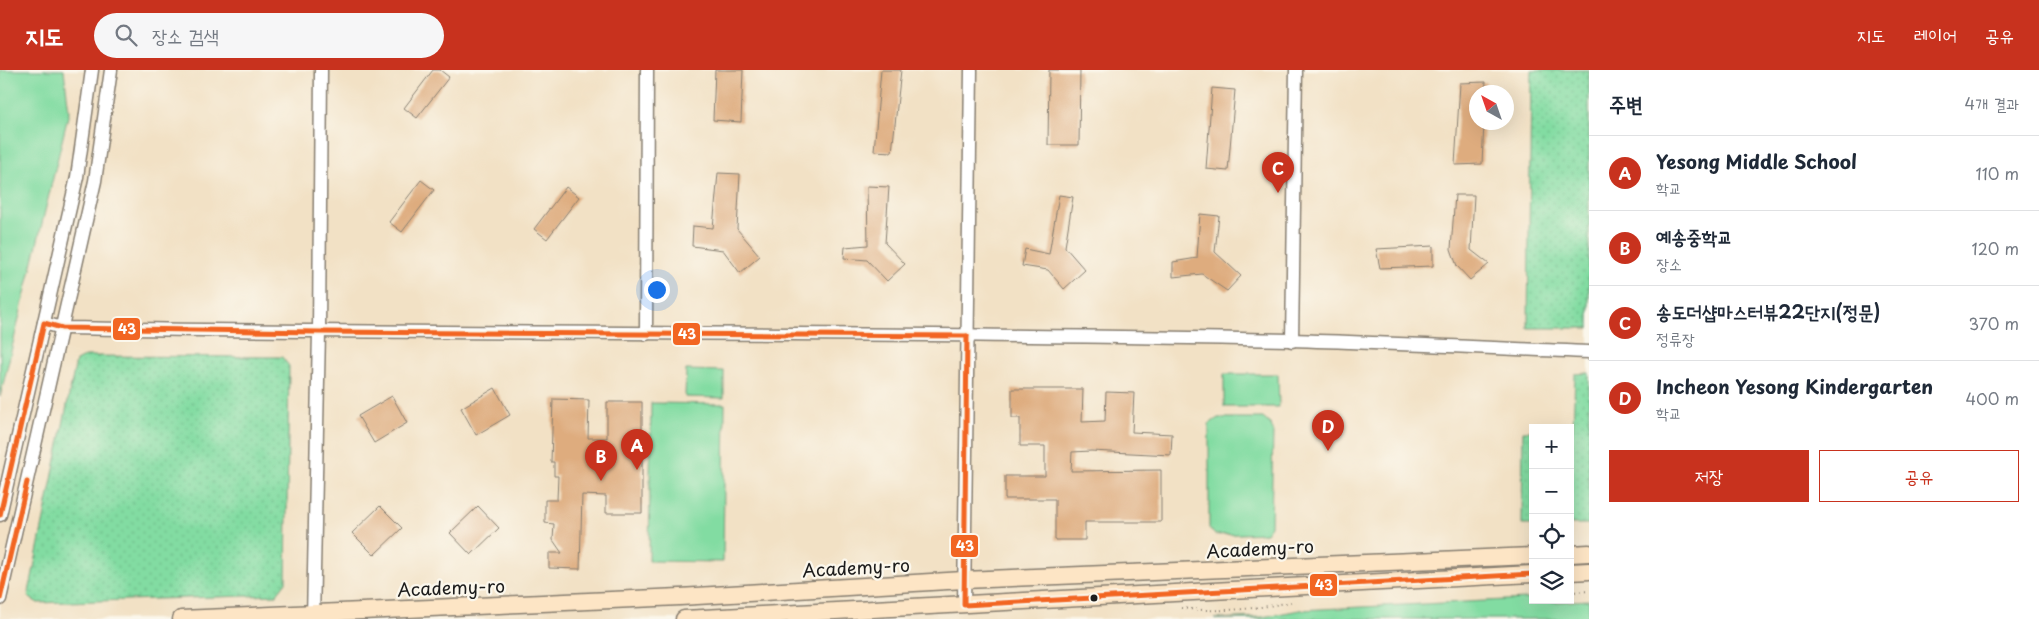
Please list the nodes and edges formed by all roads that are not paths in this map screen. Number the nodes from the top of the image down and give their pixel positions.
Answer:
1 (92, 70) edge
2 (111, 70) edge
3 (321, 70) edge
4 (647, 70) edge
5 (971, 70) edge
6 (1296, 70) edge
7 (44, 323) junction
8 (62, 328) junction
9 (319, 332) junction
10 (646, 334) junction
11 (967, 336) junction
12 (1292, 340) junction
13 (1589, 352) edge
14 (0, 515) edge
15 (1589, 553) edge
16 (1574, 554) edge
17 (1529, 556) edge
18 (1589, 571) edge
19 (1574, 572) edge
20 (1529, 574) edge
21 (964, 580) junction
22 (0, 599) edge
23 (964, 605) junction
24 (313, 616) edge
25 (181, 619) edge
26 (684, 619) edge

1 - 7 street
2 - 8 street
3 - 9 street
4 - 10 street
5 - 11 street
6 - 12 street
7 - 8 street
7 - 14 street
8 - 9 street
8 - 22 street
9 - 10 street
9 - 24 street
10 - 11 street
11 - 12 street
11 - 21 street
12 - 13 street
15 - 16 main road
17 - 21 main road, Academy-ro
18 - 19 main road
20 - 23 main road
21 - 23 street
21 - 24 main road, Academy-ro
23 - 26 main road
24 - 25 main road, Academy-ro

